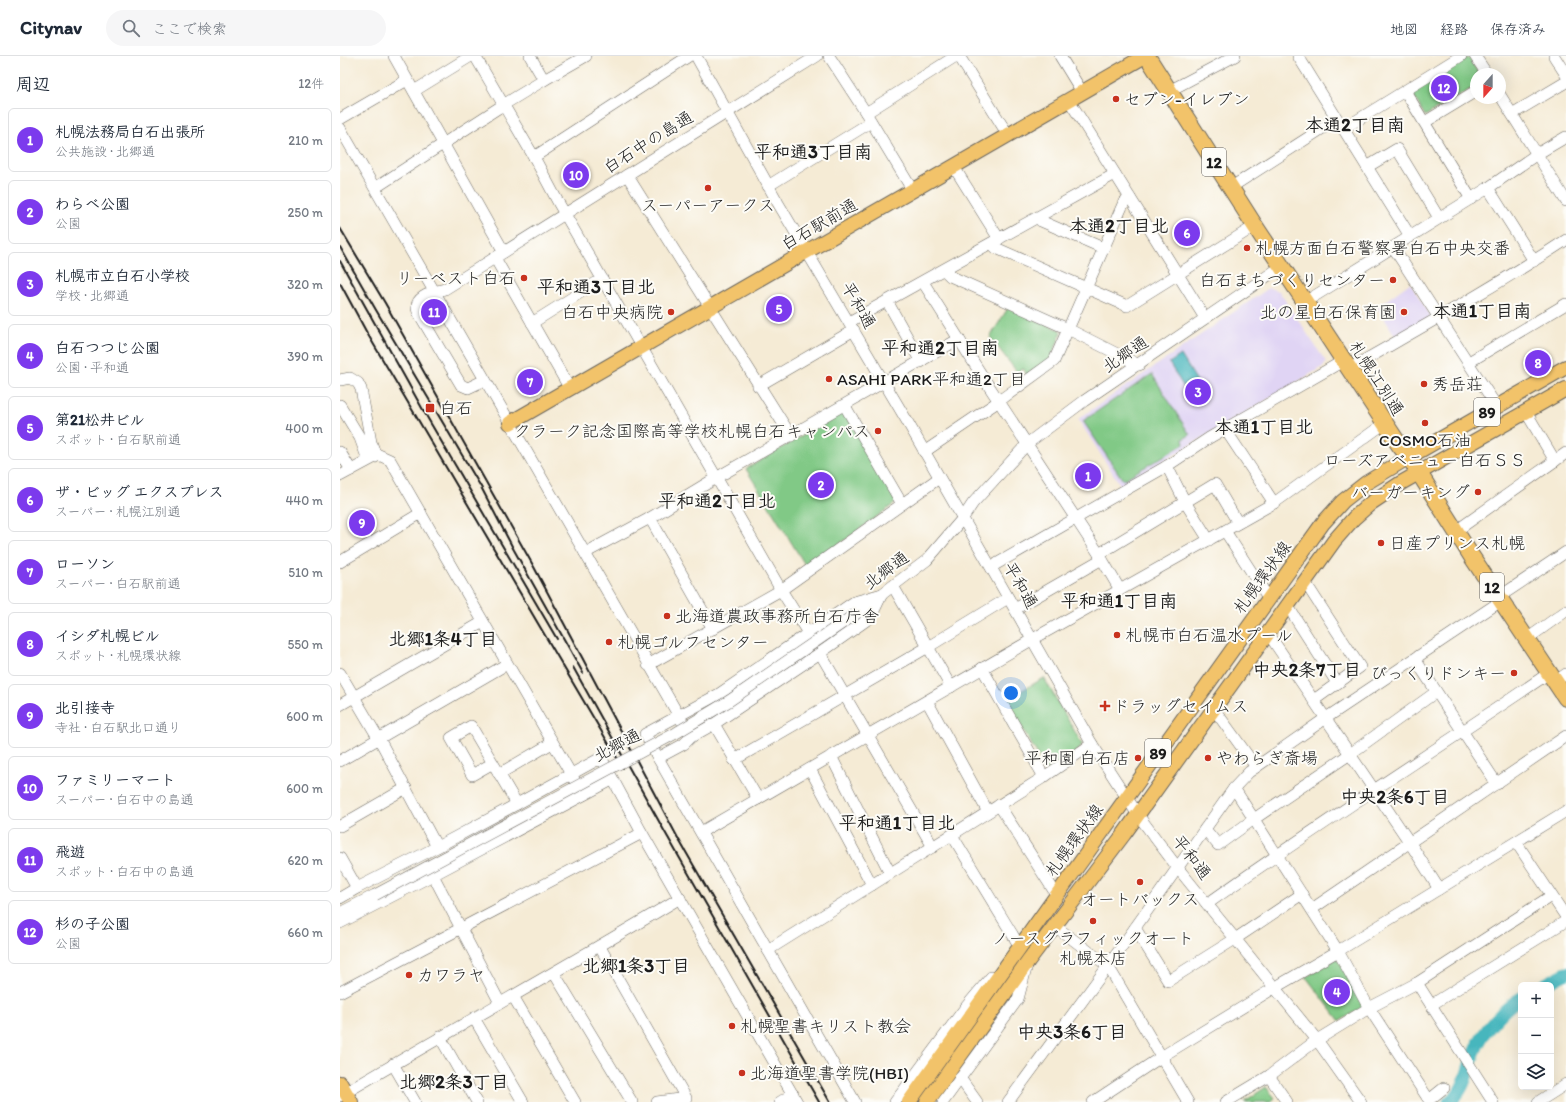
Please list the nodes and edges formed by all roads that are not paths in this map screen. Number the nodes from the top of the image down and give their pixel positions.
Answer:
1 (394, 56) edge
2 (471, 56) edge
3 (475, 56) edge
4 (530, 56) edge
5 (585, 56) edge
6 (689, 56) edge
7 (696, 56) edge
8 (818, 56) edge
9 (828, 56) edge
10 (958, 56) edge
11 (1060, 56) edge
12 (1298, 56) edge
13 (1461, 56) edge
14 (1476, 56) edge
15 (1554, 56) edge
16 (1148, 57) edge
17 (1232, 57) edge
18 (1483, 68) edge
19 (1566, 75) edge
20 (407, 80) junction
21 (544, 80) junction
22 (1566, 82) edge
23 (414, 91) junction
24 (1169, 91) junction
25 (1405, 91) junction
26 (1082, 92) junction
27 (1470, 95) edge
28 (1070, 100) junction
29 (1506, 104) edge
30 (503, 105) junction
31 (728, 111) junction
32 (1512, 114) junction
33 (868, 118) junction
34 (340, 119) edge
35 (1425, 122) junction
36 (1340, 124) junction
37 (340, 128) edge
38 (1008, 135) junction
39 (1566, 137) edge
40 (443, 144) junction
41 (1537, 154) junction
42 (534, 157) junction
43 (954, 167) junction
44 (1367, 167) junction
45 (1115, 174) junction
46 (627, 175) junction
47 (768, 186) junction
48 (375, 188) junction
49 (1230, 188) junction
50 (1488, 188) junction
51 (913, 191) junction
52 (1130, 198) junction
53 (1471, 199) junction
54 (1566, 201) edge
55 (565, 215) junction
56 (1038, 218) junction
57 (1439, 218) junction
58 (1255, 226) junction
59 (1410, 236) junction
60 (1566, 240) edge
61 (995, 242) junction
62 (1103, 248) junction
63 (1392, 248) junction
64 (504, 252) junction
65 (808, 252) junction
66 (495, 258) junction
67 (1534, 261) junction
68 (1282, 266) junction
69 (944, 270) junction
70 (1177, 274) junction
71 (602, 279) junction
72 (923, 282) junction
73 (1086, 288) junction
74 (435, 292) junction
75 (887, 301) junction
76 (1305, 302) junction
77 (1566, 304) edge
78 (711, 308) junction
79 (1205, 318) junction
80 (1439, 318) junction
81 (532, 323) junction
82 (852, 326) junction
83 (1068, 329) junction
84 (959, 339) junction
85 (642, 348) junction
86 (921, 362) junction
87 (1469, 362) junction
88 (1139, 365) junction
89 (1346, 365) junction
90 (1566, 367) edge
91 (340, 380) edge
92 (485, 380) junction
93 (884, 382) junction
94 (758, 386) junction
95 (570, 389) junction
96 (1566, 389) edge
97 (999, 401) junction
98 (340, 405) edge
99 (845, 406) junction
100 (1497, 407) junction
101 (1526, 412) junction
102 (1385, 423) junction
103 (510, 424) junction
104 (1225, 429) junction
105 (791, 436) junction
106 (1028, 443) junction
107 (340, 452) edge
108 (924, 452) junction
109 (1566, 453) edge
110 (375, 457) junction
111 (1409, 457) junction
112 (1555, 461) junction
113 (1167, 466) junction
114 (351, 470) junction
115 (1419, 474) junction
116 (340, 476) edge
117 (716, 478) junction
118 (939, 478) junction
119 (1185, 502) junction
120 (1274, 503) junction
121 (902, 504) junction
122 (420, 513) junction
123 (650, 518) junction
124 (963, 518) junction
125 (1075, 518) junction
126 (1238, 522) junction
127 (1225, 531) junction
128 (1456, 531) junction
129 (1209, 540) junction
130 (1566, 552) edge
131 (585, 553) junction
132 (1100, 556) junction
133 (340, 562) edge
134 (991, 567) junction
135 (1305, 582) junction
136 (893, 586) junction
137 (781, 590) junction
138 (1120, 590) junction
139 (882, 594) junction
140 (1008, 598) junction
141 (1269, 599) junction
142 (1500, 599) junction
143 (1287, 605) junction
144 (1015, 609) junction
145 (1566, 611) edge
146 (483, 622) junction
147 (713, 629) junction
148 (1268, 633) junction
149 (808, 634) junction
150 (1033, 639) junction
151 (1527, 639) junction
152 (928, 647) junction
153 (820, 653) junction
154 (1415, 659) junction
155 (507, 664) junction
156 (648, 665) junction
157 (982, 668) junction
158 (340, 673) edge
159 (1557, 676) edge
160 (1338, 684) junction
161 (951, 687) junction
162 (1436, 692) junction
163 (354, 696) junction
164 (845, 696) junction
165 (1566, 698) edge
166 (1314, 700) junction
167 (926, 701) junction
168 (340, 705) edge
169 (1214, 709) junction
170 (678, 716) junction
171 (1326, 718) junction
172 (714, 724) junction
173 (1463, 732) junction
174 (868, 735) junction
175 (1566, 736) edge
176 (691, 738) junction
177 (378, 739) junction
178 (552, 743) junction
179 (1092, 744) junction
180 (1350, 754) junction
181 (831, 756) junction
182 (658, 758) junction
183 (734, 760) junction
184 (340, 761) edge
185 (493, 763) dead end
186 (1256, 767) junction
187 (810, 769) junction
188 (499, 774) junction
189 (570, 774) junction
190 (1044, 776) junction
191 (612, 780) junction
192 (1497, 784) junction
193 (406, 788) junction
194 (1234, 788) junction
195 (1374, 790) junction
196 (583, 795) junction
197 (1126, 798) junction
198 (758, 799) junction
199 (517, 804) junction
200 (999, 805) junction
201 (1566, 811) edge
202 (988, 812) junction
203 (1138, 815) junction
204 (1254, 819) junction
205 (340, 826) edge
206 (1205, 829) junction
207 (701, 832) junction
208 (642, 834) junction
209 (952, 835) junction
210 (1516, 842) junction
211 (1410, 843) junction
212 (437, 847) junction
213 (933, 847) junction
214 (1276, 854) junction
215 (340, 858) edge
216 (1177, 867) junction
217 (890, 873) junction
218 (433, 875) junction
219 (872, 885) junction
220 (357, 888) junction
221 (1439, 889) junction
222 (1056, 894) junction
223 (1302, 894) junction
224 (1551, 896) junction
225 (340, 898) edge
226 (680, 898) junction
227 (1207, 904) junction
228 (1312, 909) junction
229 (340, 913) edge
230 (1566, 917) edge
231 (1566, 921) edge
232 (340, 923) edge
233 (1055, 926) junction
234 (461, 928) junction
235 (1135, 928) junction
236 (1235, 939) junction
237 (1020, 946) junction
238 (600, 947) junction
239 (768, 950) junction
240 (1338, 951) junction
241 (1012, 959) junction
242 (1028, 961) junction
243 (1108, 966) junction
244 (554, 973) junction
245 (1417, 983) junction
246 (1274, 988) junction
247 (340, 992) edge
248 (513, 996) junction
249 (500, 1003) junction
250 (1431, 1005) junction
251 (1369, 1008) junction
252 (474, 1018) junction
253 (440, 1037) junction
254 (1317, 1040) junction
255 (1161, 1057) junction
256 (393, 1064) junction
257 (1269, 1076) junction
258 (960, 1078) junction
259 (1566, 1084) edge
260 (1444, 1088) dead end
261 (344, 1093) edge
262 (795, 1098) edge
263 (518, 1100) edge
264 (415, 1102) edge
265 (477, 1102) edge
266 (575, 1102) edge
267 (632, 1102) edge
268 (657, 1102) edge
269 (780, 1102) edge
270 (855, 1102) edge
271 (895, 1102) edge
272 (909, 1102) edge
273 (927, 1102) edge
274 (943, 1102) edge
275 (977, 1102) edge
276 (1008, 1102) edge
277 (1093, 1102) edge
278 (1188, 1102) edge
279 (1226, 1102) edge
280 (1288, 1102) edge
281 (1361, 1102) edge
282 (1493, 1102) edge
283 (1538, 1102) edge

1 - 20 street
2 - 23 street
3 - 30 street
4 - 21 street
5 - 21 street
6 - 42 street
7 - 31 street, 平和通
8 - 31 street, 白石中の島通
9 - 33 street
10 - 33 street
10 - 38 street
11 - 26 street
12 - 36 street
13 - 25 street
14 - 18 street
15 - 19 street
16 - 24 highway, 札幌江別通 / 12
16 - 26 main road, 白石駅前通
17 - 24 street
20 - 23 street
20 - 34 street
21 - 30 street
22 - 32 street
23 - 40 street
24 - 49 highway, 札幌江別通 / 12
25 - 35 street
25 - 36 street
26 - 28 main road, 白石駅前通
27 - 35 street
28 - 38 main road, 白石駅前通
28 - 45 street
29 - 32 street
30 - 40 street
30 - 42 street
31 - 46 street, 白石中の島通
31 - 47 street, 平和通
32 - 41 street
33 - 47 street
33 - 51 street
35 - 53 street
36 - 44 street
36 - 49 street
37 - 48 street
38 - 43 main road, 白石駅前通
39 - 41 street
40 - 48 street
40 - 64 street
41 - 50 street
41 - 54 street
42 - 55 street
43 - 51 main road, 白石駅前通
43 - 61 street
44 - 57 street
44 - 59 street
45 - 52 street
45 - 56 street
46 - 55 street, 白石中の島通
46 - 78 street
47 - 65 street, 平和通
48 - 74 street
49 - 58 highway, 札幌江別通 / 12
50 - 53 street
50 - 67 street
51 - 65 main road, 白石駅前通
52 - 62 street
52 - 70 street
53 - 57 street
55 - 64 street, 白石中の島通
55 - 71 street
56 - 61 street
56 - 62 street
57 - 59 street
58 - 68 highway, 札幌江別通 / 12
58 - 70 street
59 - 63 street
60 - 67 street
61 - 69 street
61 - 73 street
62 - 73 street
63 - 76 street
63 - 80 street
64 - 66 street, 白石中の島通
65 - 78 main road, 白石駅前通
65 - 82 street, 平和通
66 - 74 street, 白石中の島通
66 - 81 street
67 - 80 street
68 - 76 highway, 札幌江別通 / 12
68 - 79 street, 北郷通
69 - 72 street
69 - 83 street
70 - 73 street
70 - 79 street
71 - 81 street
71 - 85 street
72 - 75 street
72 - 84 street
73 - 83 street
74 - 92 street
74 - 92 street, 白石中の島通
75 - 82 street
75 - 86 street
76 - 89 highway, 札幌江別通 / 12
77 - 87 street
78 - 85 main road, 白石駅前通
78 - 94 street
79 - 88 street, 北郷通
80 - 87 street
80 - 89 street
81 - 95 street
82 - 93 street, 平和通
82 - 94 street
83 - 88 street
83 - 97 street
84 - 86 street
84 - 97 street
85 - 95 main road, 白石駅前通
85 - 117 street
86 - 93 street
87 - 100 street
88 - 106 street, 北郷通
89 - 102 highway, 札幌江別通 / 12
89 - 104 street
90 - 100 main road, 札幌環状線 / 89
91 - 110 street
92 - 103 street
93 - 99 street
93 - 108 street, 平和通
94 - 105 street
95 - 103 main road, 白石駅前通
96 - 101 main road, 札幌環状線 / 89
97 - 106 street
97 - 108 street
98 - 110 street
99 - 105 street
99 - 121 street
100 - 111 main road, 札幌環状線 / 89
101 - 112 street
101 - 115 main road, 札幌環状線 / 89
102 - 111 highway, 札幌江別通 / 12
102 - 120 street
103 - 131 street
104 - 113 street
104 - 120 street
105 - 117 street
106 - 124 street, 北郷通
106 - 125 street
107 - 114 street
108 - 118 street, 平和通
109 - 112 street
110 - 114 street
110 - 122 street
111 - 115 highway, 札幌江別通 / 12
111 - 141 main road, 札幌環状線 / 89
112 - 128 street
113 - 119 street
113 - 125 street
114 - 116 street
115 - 128 highway, 札幌江別通 / 12
115 - 135 main road, 札幌環状線 / 89
117 - 123 street
117 - 137 street
118 - 121 street
118 - 124 street, 平和通
119 - 126 street
119 - 129 street
119 - 132 street
120 - 126 street
121 - 137 street
122 - 133 street
122 - 146 street
123 - 131 street
123 - 147 street
124 - 134 street, 平和通
124 - 136 street, 北郷通
125 - 132 street
125 - 134 street
126 - 127 street
127 - 129 street
127 - 141 street
128 - 142 highway, 札幌江別通 / 12
129 - 138 street
130 - 142 street
131 - 156 street
132 - 138 street
132 - 144 street
134 - 140 street, 平和通
135 - 143 main road, 札幌環状線 / 89
135 - 160 street
136 - 139 street, 北郷通
136 - 152 street
137 - 147 street
137 - 149 street
138 - 150 street
139 - 149 street
139 - 153 street
139 - 229 street, 北郷通, bridge
140 - 144 street, 平和通
140 - 152 street
141 - 197 main road, 札幌環状線 / 89
142 - 151 highway, 札幌江別通 / 12
142 - 154 street
143 - 148 main road, 札幌環状線 / 89
143 - 160 street
144 - 150 street, 平和通
145 - 151 street
146 - 155 street
146 - 163 street
147 - 156 street
148 - 166 street
148 - 169 main road, 札幌環状線 / 89
149 - 170 street
150 - 157 street
150 - 179 street, 平和通
151 - 159 highway, 札幌江別通 / 12
152 - 161 street
152 - 164 street
153 - 164 street
153 - 172 street
154 - 162 street
154 - 171 street
155 - 177 street
155 - 178 street
156 - 170 street
157 - 161 street
157 - 190 street
158 - 163 street
159 - 165 highway, 札幌江別通 / 12
159 - 173 street
160 - 166 street
161 - 167 street
162 - 173 street
162 - 180 street
163 - 168 street
163 - 177 street
164 - 174 street
164 - 183 street
166 - 171 street
167 - 174 street
167 - 202 street
169 - 186 street
169 - 203 main road, 札幌環状線 / 89
170 - 176 street
170 - 182 street
171 - 180 street
171 - 186 street
172 - 176 street
172 - 183 street
173 - 192 street
173 - 195 street
174 - 181 street
174 - 213 street
175 - 192 street
176 - 182 street
177 - 184 street
177 - 193 street
178 - 188 street
178 - 189 street
179 - 190 street
179 - 197 street, 平和通
180 - 195 street
180 - 204 street
181 - 187 street
181 - 217 street
182 - 207 street
183 - 198 street
185 - 188 street
186 - 194 street
187 - 198 street
187 - 219 street
188 - 199 street
189 - 191 street
189 - 196 street
189 - 199 street
190 - 200 street
191 - 196 street
191 - 208 street
192 - 211 street
193 - 205 street
193 - 212 street
194 - 204 street
194 - 206 street
195 - 211 street
195 - 214 street
196 - 218 street
197 - 203 street, 平和通
197 - 222 main road, 札幌環状線 / 89
198 - 207 street
199 - 212 street
200 - 202 street
200 - 222 street
201 - 210 street
202 - 209 street
203 - 216 street, 平和通
203 - 233 main road, 札幌環状線 / 89
204 - 206 street
204 - 214 street
206 - 216 street
207 - 239 street
208 - 226 street
208 - 234 street
209 - 213 street
209 - 237 street
210 - 221 street
210 - 224 street
211 - 221 street
211 - 228 street
212 - 220 street
213 - 217 street
214 - 223 street
214 - 227 street
215 - 220 street
216 - 227 street, 平和通
216 - 235 street
217 - 219 street
218 - 232 street
218 - 234 street
219 - 239 street
220 - 225 street
221 - 240 street
222 - 237 main road, 札幌環状線 / 89
223 - 228 street
223 - 236 street
224 - 230 street
224 - 245 street
226 - 238 street
226 - 262 street
227 - 236 street, 平和通
228 - 240 street
231 - 250 street
233 - 242 main road, 札幌環状線 / 89
233 - 243 street
234 - 247 street
234 - 249 street
235 - 236 street
235 - 243 street
236 - 246 street, 平和通
237 - 241 main road, 札幌環状線 / 89
238 - 244 street
238 - 268 street
239 - 270 street
240 - 246 street
240 - 251 street
241 - 271 street
241 - 272 main road, 札幌環状線 / 89
242 - 258 street
242 - 273 main road, 札幌環状線 / 89
243 - 255 street
243 - 276 street
244 - 248 street
244 - 267 street
245 - 250 street
245 - 251 street
246 - 254 street, 平和通
246 - 255 street
248 - 249 street
248 - 266 street
249 - 252 street
250 - 282 street
251 - 254 street
251 - 260 street
252 - 253 street
252 - 263 street
253 - 256 street
253 - 265 street
254 - 257 street
254 - 281 street, 平和通
255 - 277 street
255 - 278 street
256 - 261 street
256 - 264 street
257 - 279 street
257 - 280 street
258 - 274 street
258 - 275 street
259 - 283 street
262 - 269 street

